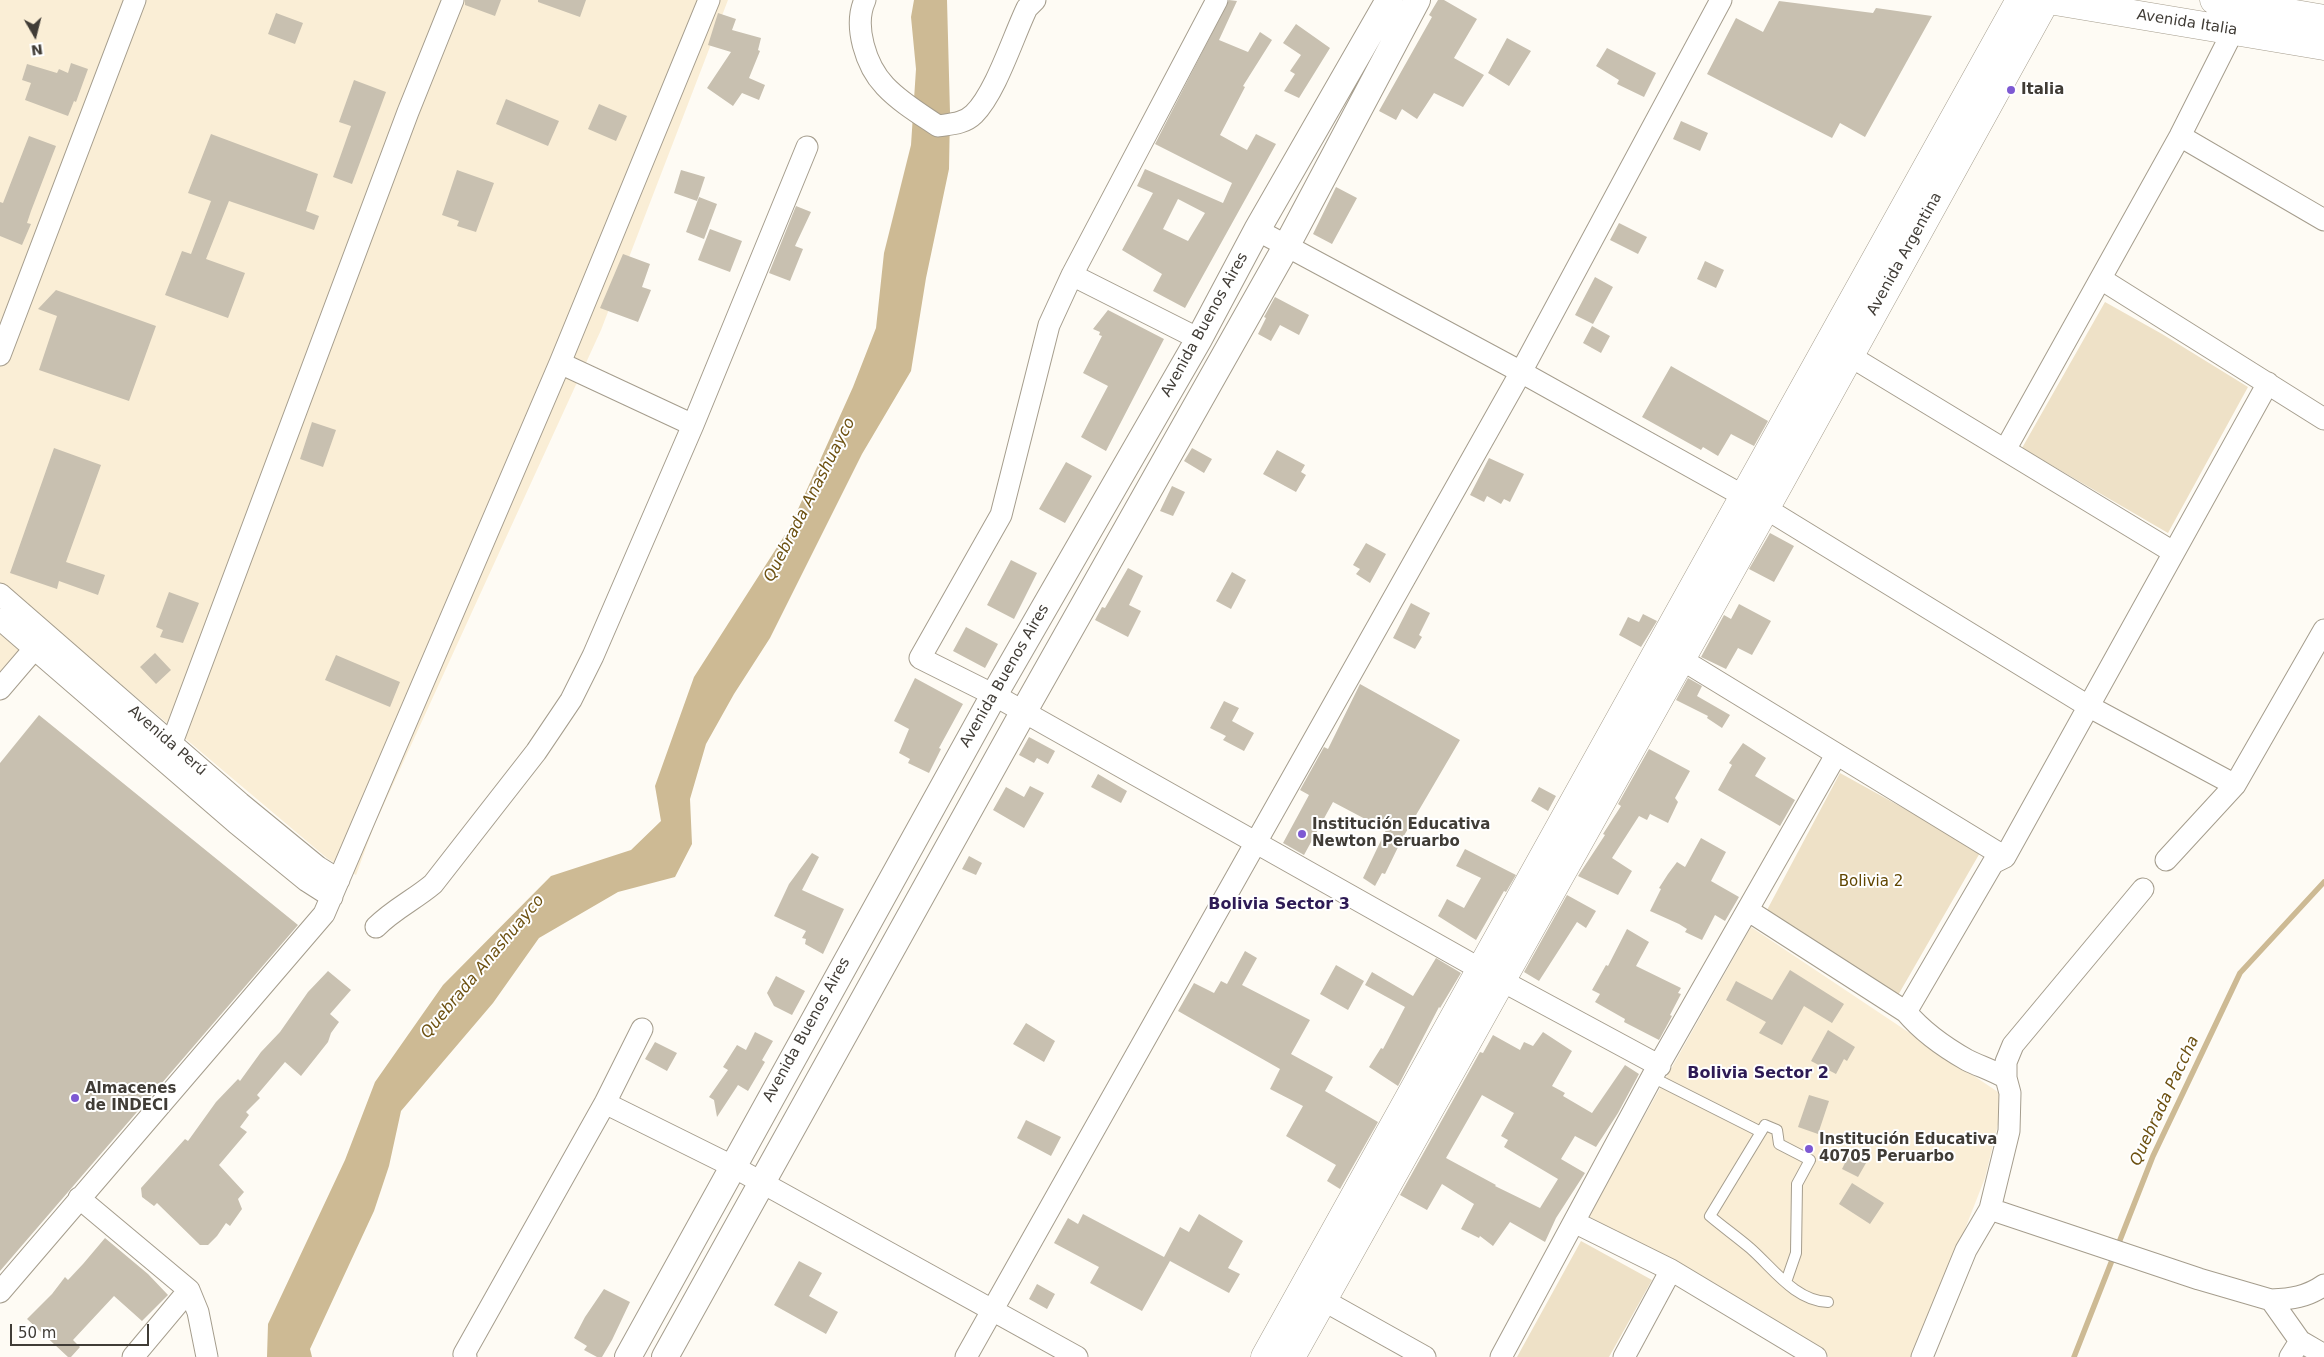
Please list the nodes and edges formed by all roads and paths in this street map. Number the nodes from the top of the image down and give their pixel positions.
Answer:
1 (135, 0) edge
2 (453, 0) edge
3 (709, 0) edge
4 (865, 0) edge
5 (1034, 0) edge
6 (1217, 0) edge
7 (1389, 0) edge
8 (1417, 0) edge
9 (1721, 0) edge
10 (2020, 0) edge
11 (2047, 0) edge
12 (2214, 0) edge
13 (2324, 19) edge
14 (2233, 31) junction
15 (2324, 46) edge
16 (2180, 136) junction
17 (807, 147) dead end
18 (2324, 220) edge
19 (1257, 230) junction
20 (1287, 245) junction
21 (1072, 275) junction
22 (2101, 279) junction
23 (1199, 339) junction
24 (0, 355) edge
25 (1850, 356) junction
26 (560, 363) junction
27 (1521, 372) junction
28 (2268, 383) junction
29 (2324, 419) edge
30 (693, 425) junction
31 (2005, 450) junction
32 (1755, 503) junction
33 (2173, 552) junction
34 (0, 594) edge
35 (0, 619) edge
36 (2324, 630) edge
37 (35, 648) junction
38 (1681, 660) junction
39 (0, 689) edge
40 (994, 695) junction
41 (2088, 706) junction
42 (1024, 711) junction
43 (168, 753) junction
44 (1836, 755) junction
45 (2235, 785) junction
46 (1257, 843) junction
47 (2005, 857) junction
48 (2166, 860) dead end
49 (2143, 888) dead end
50 (336, 889) junction
51 (1748, 912) junction
52 (376, 927) dead end
53 (1492, 976) junction
54 (1906, 1012) junction
55 (642, 1029) dead end
56 (1656, 1072) junction
57 (2006, 1078) junction
58 (605, 1102) junction
59 (1761, 1132) junction
60 (732, 1166) junction
61 (762, 1182) junction
62 (78, 1198) junction
63 (1990, 1209) junction
64 (1574, 1222) junction
65 (1671, 1270) junction
66 (1786, 1282) junction
67 (2324, 1285) edge
68 (189, 1290) junction
69 (0, 1292) edge
70 (1323, 1300) junction
71 (2271, 1300) junction
72 (1828, 1302) dead end
73 (993, 1308) junction
74 (2295, 1349) edge
75 (2324, 1355) edge
76 (133, 1357) edge
77 (208, 1357) edge
78 (466, 1357) edge
79 (628, 1357) edge
80 (665, 1357) edge
81 (966, 1357) edge
82 (1077, 1357) edge
83 (1265, 1357) edge
84 (1291, 1357) edge
85 (1425, 1357) edge
86 (1501, 1357) edge
87 (1624, 1357) edge
88 (1816, 1357) edge
89 (1922, 1357) edge

1 - 24 street
2 - 43 street
3 - 26 street
4 - 5 street
6 - 21 street
7 - 19 street, Avenida Buenos Aires
8 - 20 street
9 - 27 street
10 - 32 main road, Avenida Argentina
11 - 14 main road, Avenida Italia
11 - 25 main road, Avenida Argentina
12 - 13 main road, Avenida Italia
14 - 15 main road, Avenida Italia
14 - 16 street
16 - 18 street
16 - 22 street
17 - 30 street
19 - 20 street
19 - 23 street, Avenida Buenos Aires
20 - 27 street
20 - 42 street
21 - 23 street
21 - 40 street
22 - 28 street
22 - 31 street
23 - 40 street, Avenida Buenos Aires
25 - 31 street
25 - 32 main road, Avenida Argentina
26 - 30 street
26 - 50 street
27 - 32 street
27 - 46 street
28 - 29 street
28 - 33 street
30 - 52 street
31 - 33 street
32 - 38 main road
32 - 41 street
32 - 53 main road
33 - 41 street
34 - 43 street, Avenida Perú
35 - 37 street, Avenida Perú
36 - 45 street
37 - 39 street
37 - 43 street, Avenida Perú
38 - 44 street
38 - 53 main road
40 - 42 street
40 - 60 street, Avenida Buenos Aires
41 - 45 street
41 - 47 street
42 - 46 street
42 - 61 street
43 - 50 street, Avenida Perú
44 - 47 street
44 - 51 street
45 - 48 street
46 - 53 street
46 - 73 street
47 - 54 street
49 - 57 street
50 - 62 street
51 - 54 street
51 - 56 street
53 - 56 street
53 - 70 main road
53 - 83 main road
54 - 57 street
55 - 58 street
56 - 59 lane
56 - 64 street
57 - 63 street
58 - 60 street
58 - 78 street
59 - 66 lane
59 - 66 lane
60 - 61 street
60 - 79 street, Avenida Buenos Aires
61 - 73 street
61 - 80 street
62 - 68 street
62 - 69 street
63 - 71 street
63 - 89 street
64 - 65 street
64 - 86 street
65 - 87 street
65 - 88 street
66 - 72 lane
67 - 71 street
68 - 76 street
68 - 77 street
70 - 84 main road
70 - 85 street
71 - 74 street
73 - 81 street
73 - 82 street
74 - 75 street

